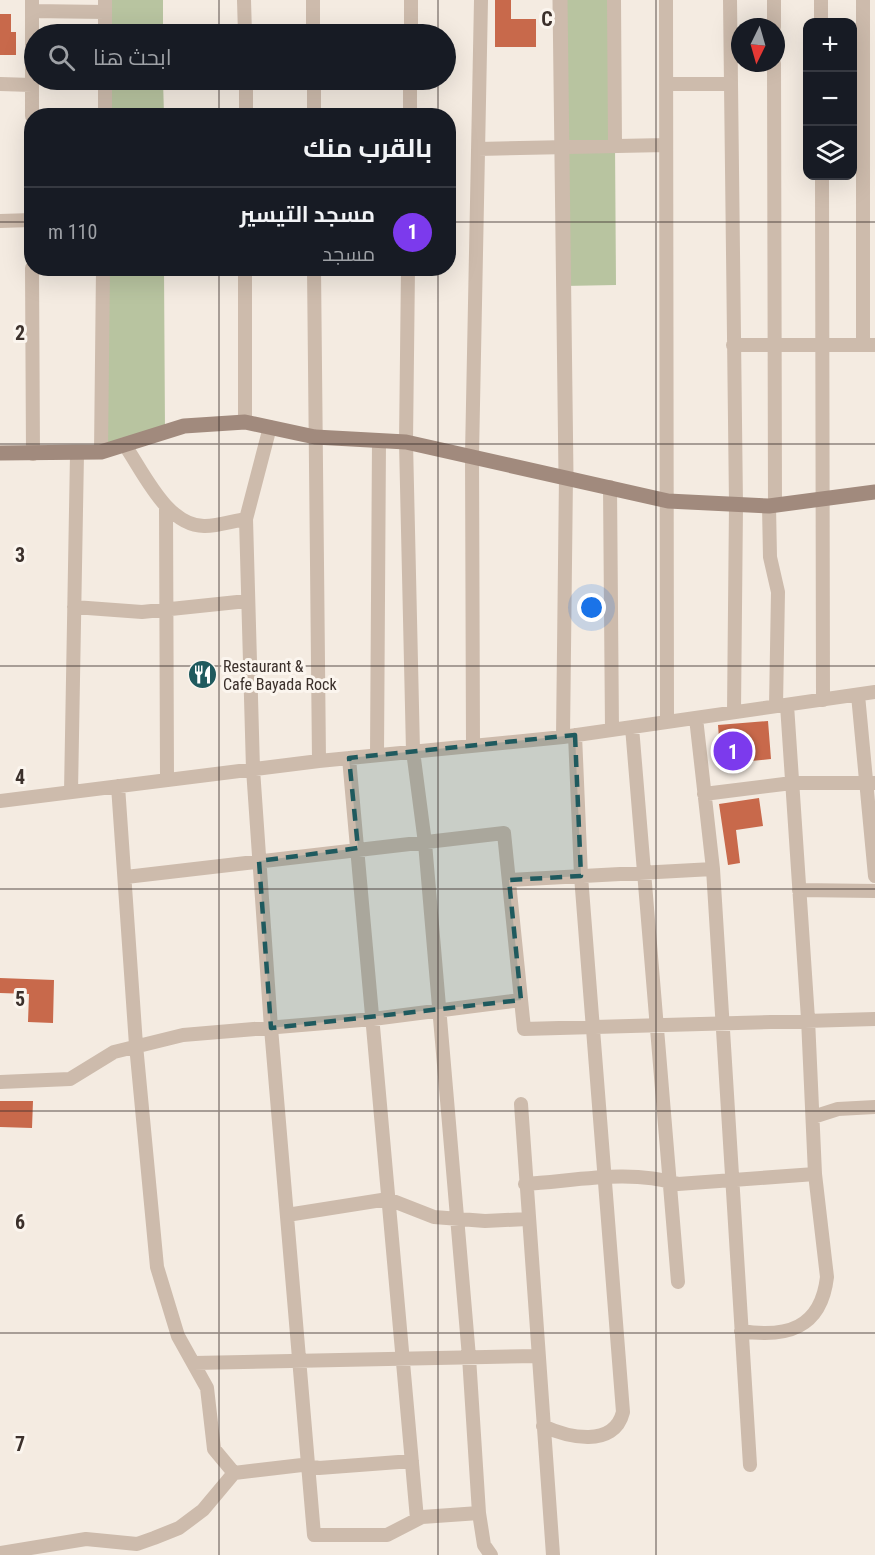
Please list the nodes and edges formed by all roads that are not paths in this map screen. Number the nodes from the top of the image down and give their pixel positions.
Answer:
1 (244, 0) edge
2 (313, 0) edge
3 (411, 0) edge
4 (481, 0) edge
5 (560, 0) edge
6 (614, 0) edge
7 (666, 0) edge
8 (730, 0) edge
9 (774, 0) edge
10 (821, 0) edge
11 (863, 0) edge
12 (32, 6) edge
13 (105, 6) edge
14 (774, 18) edge
15 (821, 18) edge
16 (32, 24) edge
17 (105, 24) edge
18 (245, 24) edge
19 (314, 24) edge
20 (411, 24) edge
21 (774, 72) edge
22 (0, 84) edge
23 (666, 84) junction
24 (730, 84) junction
25 (24, 85) edge
26 (864, 85) edge
27 (32, 90) edge
28 (105, 90) edge
29 (246, 90) edge
30 (314, 90) edge
31 (410, 90) edge
32 (32, 108) edge
33 (105, 108) edge
34 (246, 108) edge
35 (314, 108) edge
36 (410, 108) edge
37 (615, 144) junction
38 (666, 145) junction
39 (562, 146) junction
40 (478, 149) junction
41 (822, 180) edge
42 (24, 220) edge
43 (0, 221) edge
44 (32, 276) edge
45 (104, 276) edge
46 (245, 276) edge
47 (314, 276) edge
48 (408, 276) edge
49 (733, 345) junction
50 (775, 345) junction
51 (822, 345) junction
52 (869, 345) edge
53 (245, 422) junction
54 (270, 427) junction
55 (315, 437) junction
56 (379, 441) junction
57 (406, 442) junction
58 (124, 444) junction
59 (101, 452) junction
60 (0, 453) edge
61 (33, 454) junction
62 (77, 454) junction
63 (472, 455) junction
64 (566, 476) junction
65 (610, 487) junction
66 (875, 492) edge
67 (822, 499) junction
68 (668, 501) junction
69 (736, 505) junction
70 (772, 505) junction
71 (166, 506) junction
72 (246, 519) junction
73 (247, 601) junction
74 (74, 608) junction
75 (165, 609) junction
76 (875, 692) edge
77 (858, 695) junction
78 (823, 700) junction
79 (782, 706) junction
80 (734, 712) junction
81 (696, 718) junction
82 (667, 722) junction
83 (632, 727) junction
84 (612, 730) junction
85 (569, 736) junction
86 (473, 745) junction
87 (413, 751) junction
88 (377, 755) junction
89 (349, 758) junction
90 (319, 760) junction
91 (253, 769) junction
92 (167, 780) junction
93 (792, 783) junction
94 (871, 783) edge
95 (118, 786) junction
96 (71, 792) junction
97 (704, 794) junction
98 (0, 801) edge
99 (425, 843) junction
100 (358, 848) junction
101 (259, 861) junction
102 (875, 867) edge
103 (713, 869) junction
104 (645, 873) junction
105 (581, 876) junction
106 (875, 876) edge
107 (126, 877) junction
108 (509, 880) junction
109 (799, 890) junction
110 (875, 891) edge
111 (521, 1000) junction
112 (439, 1010) junction
113 (373, 1019) junction
114 (808, 1019) junction
115 (875, 1019) edge
116 (722, 1022) junction
117 (657, 1024) junction
118 (593, 1026) junction
119 (271, 1028) junction
120 (136, 1045) junction
121 (0, 1082) edge
122 (521, 1104) dead end
123 (875, 1107) edge
124 (813, 1117) junction
125 (815, 1174) junction
126 (605, 1178) junction
127 (668, 1181) junction
128 (732, 1181) junction
129 (525, 1184) junction
130 (388, 1199) junction
131 (287, 1215) junction
132 (458, 1217) junction
133 (527, 1220) junction
134 (678, 1282) dead end
135 (741, 1331) junction
136 (537, 1356) junction
137 (469, 1357) junction
138 (405, 1358) junction
139 (298, 1359) junction
140 (194, 1363) junction
141 (543, 1426) junction
142 (412, 1461) junction
143 (750, 1465) dead end
144 (308, 1466) junction
145 (234, 1473) junction
146 (479, 1513) junction
147 (417, 1519) junction
148 (0, 1552) edge
149 (491, 1555) edge
150 (553, 1555) edge

1 - 18 street
2 - 19 street
3 - 20 street
4 - 40 street
5 - 39 street
6 - 37 street
7 - 23 street
8 - 24 street
9 - 14 street
10 - 15 street
11 - 26 street
12 - 13 street
12 - 16 street
13 - 17 street
21 - 50 street
22 - 25 street
23 - 24 street
23 - 38 street
24 - 49 street
26 - 52 street
27 - 32 street
28 - 33 street
29 - 34 street
30 - 35 street
31 - 36 street
37 - 38 street
37 - 39 street
38 - 68 street
39 - 40 street
39 - 64 street
40 - 63 street
41 - 51 street
42 - 43 street
44 - 61 street
45 - 59 street
46 - 53 street
47 - 55 street
48 - 57 street
49 - 50 street
49 - 69 street
50 - 51 street
50 - 70 street
51 - 52 street
51 - 67 street
53 - 54 main road
53 - 58 main road
54 - 55 main road
54 - 72 street
55 - 56 main road
55 - 90 street
56 - 57 main road
56 - 88 street
57 - 63 main road
57 - 87 street
58 - 59 main road
58 - 71 street
59 - 62 main road
60 - 61 main road
61 - 62 main road
62 - 74 street
63 - 64 main road
63 - 86 street
64 - 65 main road
64 - 85 street
65 - 68 main road
65 - 84 street
66 - 67 main road
67 - 70 main road
67 - 78 street
68 - 69 main road
68 - 82 street
69 - 70 main road
69 - 80 street
70 - 79 street
71 - 72 street
71 - 75 street
72 - 73 street
73 - 75 street
73 - 91 street
74 - 75 street
74 - 96 street
75 - 92 street
76 - 77 street
77 - 78 street
77 - 94 street
78 - 79 street
79 - 80 street
79 - 93 street
80 - 81 street
81 - 82 street
81 - 97 street
82 - 83 street
83 - 84 street
83 - 104 street
84 - 85 street
85 - 86 street
85 - 105 street
86 - 87 street
87 - 88 street
87 - 99 street
88 - 89 street
89 - 90 street
89 - 100 street
90 - 91 street
91 - 92 street
91 - 101 street
92 - 95 street
93 - 94 street
93 - 97 street
93 - 109 street
94 - 102 street
95 - 96 street
95 - 107 street
96 - 98 street
97 - 103 street
99 - 100 street
99 - 108 street
99 - 112 street
100 - 101 street
100 - 113 street
101 - 107 street
101 - 119 street
102 - 106 street
103 - 104 street
103 - 116 street
104 - 105 street
104 - 117 street
105 - 108 street
105 - 118 street
107 - 120 street
108 - 111 street
109 - 110 street
109 - 114 street
111 - 112 street
111 - 118 street
112 - 113 street
112 - 132 street
113 - 119 street
113 - 130 street
114 - 115 street
114 - 116 street
114 - 124 street
116 - 117 street
116 - 128 street
117 - 118 street
117 - 127 street
118 - 126 street
119 - 120 street
119 - 131 street
120 - 121 street
120 - 140 street
122 - 129 street
123 - 124 street
124 - 125 street
125 - 128 street
125 - 135 street
126 - 127 street
126 - 129 street
126 - 141 street
127 - 128 street
127 - 134 street
128 - 135 street
129 - 133 street
130 - 131 street
130 - 132 street
130 - 138 street
131 - 139 street
132 - 133 street
132 - 137 street
133 - 136 street
135 - 143 street
136 - 137 street
136 - 141 street
137 - 138 street
137 - 146 street
138 - 139 street
138 - 142 street
139 - 140 street
139 - 144 street
140 - 145 street
141 - 150 street
142 - 144 street
142 - 147 street
144 - 145 street
144 - 147 street
145 - 148 street
146 - 147 street
146 - 149 street

